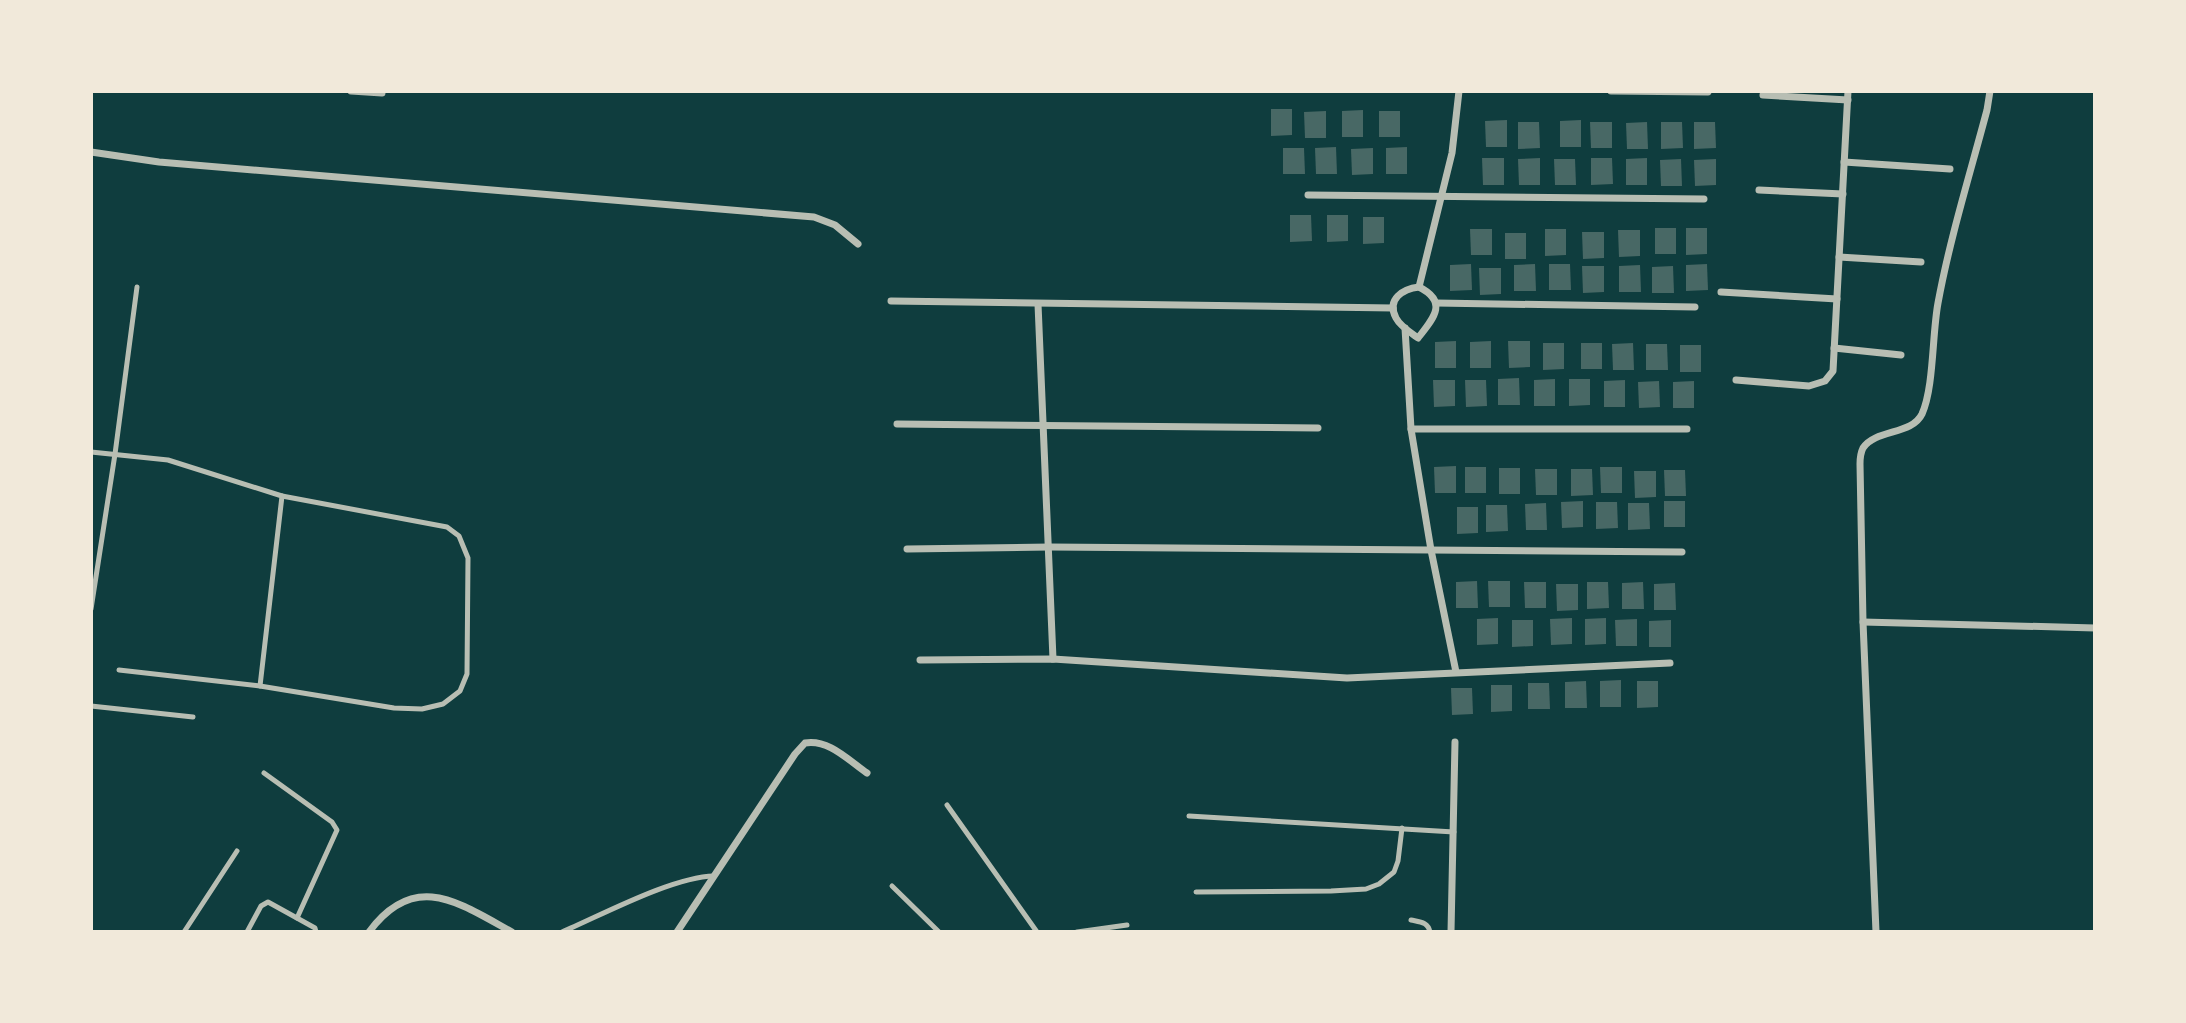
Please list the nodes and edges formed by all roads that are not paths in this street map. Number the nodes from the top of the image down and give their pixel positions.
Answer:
1 (351, 91) edge
2 (1459, 91) edge
3 (1611, 91) edge
4 (1990, 91) edge
5 (1708, 92) edge
6 (382, 93) dead end
7 (1763, 95) dead end
8 (1848, 95) edge
9 (91, 152) edge
10 (1844, 162) junction
11 (1950, 169) dead end
12 (1759, 190) dead end
13 (1843, 194) junction
14 (1308, 195) dead end
15 (1443, 196) junction
16 (1703, 200) dead end
17 (858, 244) dead end
18 (1839, 257) junction
19 (1921, 262) dead end
20 (137, 287) dead end
21 (1419, 287) junction
22 (1721, 292) dead end
23 (1837, 299) junction
24 (891, 301) dead end
25 (1436, 303) junction
26 (1038, 304) junction
27 (1393, 307) junction
28 (1695, 307) dead end
29 (1405, 328) junction
30 (1834, 348) junction
31 (1901, 355) dead end
32 (1735, 380) dead end
33 (897, 424) dead end
34 (1043, 424) junction
35 (1318, 428) dead end
36 (1411, 429) junction
37 (1688, 429) dead end
38 (91, 452) edge
39 (116, 454) junction
40 (282, 496) junction
41 (1050, 547) junction
42 (907, 549) dead end
43 (1431, 550) junction
44 (1682, 552) dead end
45 (91, 609) edge
46 (1863, 622) junction
47 (2095, 628) edge
48 (1053, 659) junction
49 (920, 660) dead end
50 (1670, 663) dead end
51 (119, 670) dead end
52 (1456, 672) junction
53 (260, 687) junction
54 (91, 706) edge
55 (193, 717) dead end
56 (1455, 742) dead end
57 (264, 773) dead end
58 (867, 773) dead end
59 (947, 805) dead end
60 (1189, 816) dead end
61 (1402, 828) junction
62 (1454, 832) junction
63 (237, 851) dead end
64 (714, 876) junction
65 (891, 886) dead end
66 (1196, 892) dead end
67 (297, 918) junction
68 (1411, 920) dead end
69 (1127, 925) dead end
70 (187, 931) edge
71 (247, 932) edge
72 (316, 932) edge
73 (369, 932) edge
74 (512, 932) edge
75 (562, 932) edge
76 (677, 932) edge
77 (939, 932) edge
78 (1037, 932) edge
79 (1077, 932) edge
80 (1430, 932) edge
81 (1451, 932) edge
82 (1876, 932) edge

1 - 6 street
2 - 15 street
3 - 5 street
4 - 46 street
7 - 8 street
8 - 10 street
9 - 17 street
10 - 11 street
10 - 13 street
12 - 13 street
13 - 18 street
14 - 15 street
15 - 16 street
15 - 21 street
18 - 19 street
18 - 23 street
20 - 39 lane
21 - 25 street
21 - 27 street
22 - 23 street
23 - 30 street
24 - 26 street
25 - 28 street
25 - 29 street
26 - 27 street
26 - 34 street
27 - 29 street
29 - 36 street
30 - 31 street
30 - 32 street
33 - 34 street
34 - 35 street
34 - 41 street
36 - 37 street
36 - 43 street
38 - 39 lane
39 - 40 lane
39 - 45 lane
40 - 53 lane
40 - 53 lane
41 - 42 street
41 - 43 street
41 - 48 street
43 - 44 street
43 - 52 street
46 - 47 street
46 - 82 street
48 - 49 street
48 - 52 street
50 - 52 street
51 - 53 lane
54 - 55 lane
56 - 62 street
57 - 67 lane
58 - 64 street
59 - 78 lane
60 - 61 lane
61 - 62 lane
61 - 66 lane
62 - 81 street
63 - 70 lane
64 - 75 lane
64 - 76 street
65 - 77 lane
67 - 71 lane
67 - 72 lane
68 - 80 lane
69 - 79 lane
73 - 74 street

